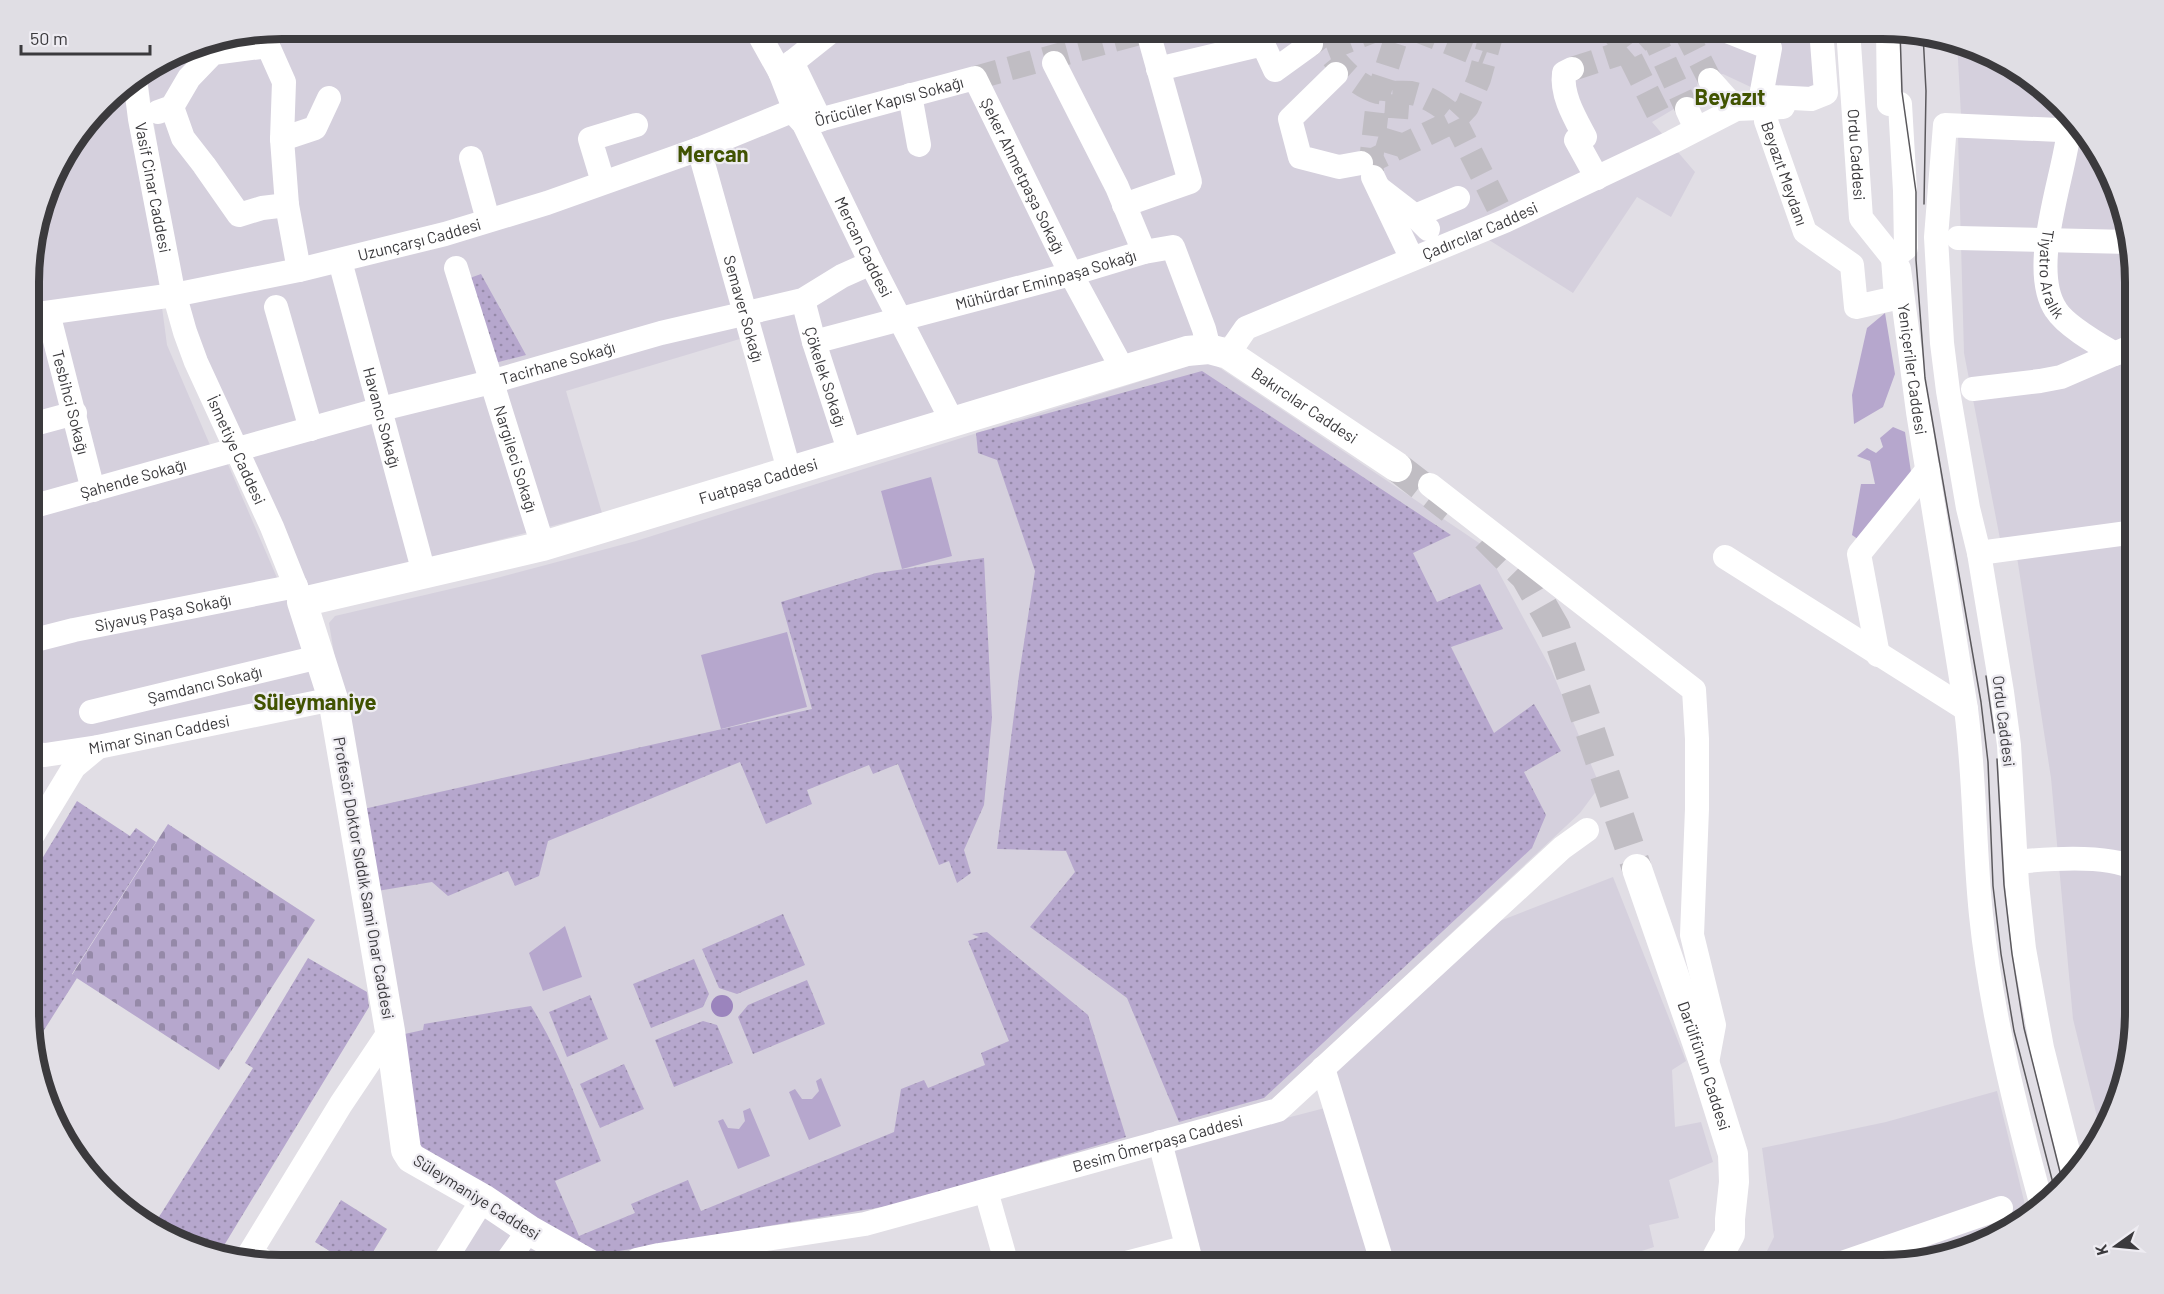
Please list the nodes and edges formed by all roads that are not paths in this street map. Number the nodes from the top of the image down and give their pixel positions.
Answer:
1 (267, 39) edge
2 (764, 39) edge
3 (820, 39) edge
4 (1150, 39) dead end
5 (1748, 39) edge
6 (1822, 39) edge
7 (1849, 39) edge
8 (1888, 39) edge
9 (262, 40) edge
10 (1311, 44) tunnel mouth
11 (1054, 63) dead end
12 (786, 67) junction
13 (1158, 69) junction
14 (1572, 69) dead end
15 (1336, 74) tunnel mouth
16 (975, 78) joint
17 (1710, 80) tunnel mouth
18 (136, 88) edge
19 (910, 95) junction
20 (329, 98) dead end
21 (1852, 99) junction
22 (172, 107) junction
23 (1754, 108) junction
24 (140, 118) junction
25 (806, 119) junction
26 (636, 125) dead end
27 (2069, 126) edge
28 (282, 138) junction
29 (919, 145) dead end
30 (699, 149) junction
31 (471, 158) dead end
32 (1370, 175) junction
33 (1597, 178) junction
34 (603, 182) junction
35 (1458, 198) dead end
36 (287, 205) junction
37 (1124, 205) junction
38 (488, 220) junction
39 (1958, 238) dead end
40 (2047, 241) junction
41 (2121, 242) edge
42 (1144, 252) junction
43 (1412, 259) junction
44 (340, 261) junction
45 (871, 263) junction
46 (1896, 264) junction
47 (456, 268) dead end
48 (299, 270) junction
49 (1071, 274) junction
50 (174, 295) junction
51 (803, 300) junction
52 (276, 307) dead end
53 (39, 314) edge
54 (744, 315) junction
55 (899, 319) junction
56 (814, 342) junction
57 (2125, 350) edge
58 (1218, 352) junction
59 (1123, 370) junction
60 (491, 382) junction
61 (1972, 389) dead end
62 (381, 409) junction
63 (75, 413) junction
64 (952, 421) junction
65 (39, 422) edge
66 (311, 429) junction
67 (238, 450) junction
68 (850, 453) junction
69 (1397, 467) tunnel mouth
70 (1928, 469) junction
71 (789, 470) junction
72 (1430, 485) dead end
73 (93, 490) junction
74 (39, 505) edge
75 (2125, 533) edge
76 (543, 546) junction
77 (1979, 553) junction
78 (1725, 557) dead end
79 (424, 573) junction
80 (299, 594) junction
81 (39, 639) edge
82 (1878, 655) junction
83 (319, 657) junction
84 (333, 699) junction
85 (1966, 710) junction
86 (91, 712) dead end
87 (98, 747) junction
88 (39, 755) edge
89 (39, 825) edge
90 (1587, 830) dead end
91 (2016, 862) junction
92 (2125, 865) edge
93 (1637, 869) tunnel mouth
94 (390, 1031) junction
95 (1323, 1068) junction
96 (1707, 1068) junction
97 (1160, 1142) junction
98 (2071, 1164) edge
99 (986, 1191) junction
100 (2040, 1197) edge
101 (483, 1199) junction
102 (2001, 1208) dead end
103 (1730, 1219) junction
104 (529, 1230) junction
105 (258, 1254) edge
106 (448, 1255) edge
107 (511, 1255) edge
108 (573, 1255) edge
109 (659, 1255) edge
110 (1004, 1255) edge
111 (1189, 1255) edge
112 (1380, 1255) edge
113 (1707, 1255) edge
114 (1718, 1255) edge
115 (1865, 1255) edge

1 - 28 street
2 - 12 street, Mercan Caddesi
3 - 12 street
4 - 13 street
5 - 23 street
6 - 23 street, Beyazıt Meydanı
7 - 21 street, Ordu Caddesi
8 - 46 street
9 - 22 street
10 - 13 street
11 - 37 street
12 - 25 street, Mercan Caddesi
13 - 37 street
14 - 33 street
15 - 32 street
16 - 19 street, Örücüler Kapısı Sokağı
16 - 49 street, Şeker Ahmetpaşa Sokağı
17 - 23 street
18 - 24 street, Vasif Cinar Caddesi
19 - 25 street, Örücüler Kapısı Sokağı
19 - 29 street
20 - 28 street
21 - 23 street
21 - 46 street, Ordu Caddesi
22 - 24 street
22 - 36 street
23 - 33 street, Çadırcılar Caddesi
23 - 46 street, Beyazıt Meydanı
24 - 50 street, Vasif Cinar Caddesi
25 - 30 street, Uzunçarşı Caddesi
25 - 45 street, Mercan Caddesi
26 - 34 street
27 - 40 street, Tiyatro Aralık
27 - 77 street, Ordu Caddesi
28 - 36 street
30 - 34 street, Uzunçarşı Caddesi
30 - 54 street, Semaver Sokağı
31 - 38 street
32 - 35 street
32 - 43 street
33 - 43 street, Çadırcılar Caddesi
34 - 38 street, Uzunçarşı Caddesi
36 - 48 street
37 - 42 street
38 - 44 street, Uzunçarşı Caddesi
39 - 40 street
40 - 41 street
40 - 57 street, Tiyatro Aralık
42 - 49 street, Mühürdar Eminpaşa Sokağı
42 - 58 street, Mühürdar Eminpaşa Sokağı
43 - 58 street, Çadırcılar Caddesi
44 - 48 street, Uzunçarşı Caddesi
44 - 62 street, Havancı Sokağı
45 - 51 street, Tacirhane Sokağı
45 - 55 street, Mercan Caddesi
46 - 70 street, Yeniçeriler Caddesi
47 - 60 street, Nargileci Sokağı
48 - 50 street, Uzunçarşı Caddesi
49 - 55 street, Mühürdar Eminpaşa Sokağı
49 - 59 street, Şeker Ahmetpaşa Sokağı
50 - 53 street, Uzunçarşı Caddesi
50 - 67 street, İsmetiye Caddesi
51 - 54 street, Tacirhane Sokağı
51 - 56 street, Çökelek Sokağı
52 - 66 street
53 - 63 street, Tesbihci Sokağı
54 - 60 street, Tacirhane Sokağı
54 - 71 street, Semaver Sokağı
55 - 56 street, Mühürdar Eminpaşa Sokağı
55 - 64 street, Mercan Caddesi
56 - 68 street, Çökelek Sokağı
57 - 61 street
58 - 59 main road, Fuatpaşa Caddesi
58 - 69 main road, Bakırcılar Caddesi
59 - 64 main road, Fuatpaşa Caddesi
60 - 62 street, Tacirhane Sokağı
60 - 76 street, Nargileci Sokağı
62 - 66 street, Tacirhane Sokağı
62 - 79 street, Havancı Sokağı
63 - 65 street
63 - 73 street, Tesbihci Sokağı
64 - 68 main road, Fuatpaşa Caddesi
66 - 67 street, Tacirhane Sokağı
67 - 73 street, Şahende Sokağı
67 - 80 street, İsmetiye Caddesi
68 - 71 main road, Fuatpaşa Caddesi
70 - 82 street
70 - 85 street
71 - 76 main road, Fuatpaşa Caddesi
72 - 96 street
73 - 74 street, Şahende Sokağı
75 - 77 street
76 - 79 main road, Fuatpaşa Caddesi
77 - 91 street, Ordu Caddesi
78 - 82 street
79 - 80 main road, Fuatpaşa Caddesi
80 - 81 street, Siyavuş Paşa Sokağı
80 - 83 main road, Profesör Doktor Sıddık Sami Onar Caddesi
82 - 85 street
83 - 84 main road, Profesör Doktor Sıddık Sami Onar Caddesi
83 - 86 street, Şamdancı Sokağı
84 - 87 street, Mimar Sinan Caddesi
84 - 94 main road, Profesör Doktor Sıddık Sami Onar Caddesi
85 - 100 street
87 - 88 street
87 - 89 street, Mimar Sinan Caddesi
90 - 95 street, Besim Ömerpaşa Caddesi
91 - 92 street
91 - 98 street, Ordu Caddesi
93 - 96 main road, Darülfünun Caddesi
94 - 101 main road, Süleymaniye Caddesi
94 - 105 street, Profesör Doktor Sıddık Sami Onar Caddesi
95 - 97 street, Besim Ömerpaşa Caddesi
95 - 112 street
96 - 103 main road, Darülfünun Caddesi
97 - 99 street, Besim Ömerpaşa Caddesi
97 - 111 street
99 - 109 street, Besim Ömerpaşa Caddesi
99 - 110 street
101 - 104 main road, Süleymaniye Caddesi
101 - 106 street
102 - 115 street
103 - 113 main road
103 - 114 main road, Darülfünun Caddesi
104 - 107 street
104 - 108 main road, Süleymaniye Caddesi

